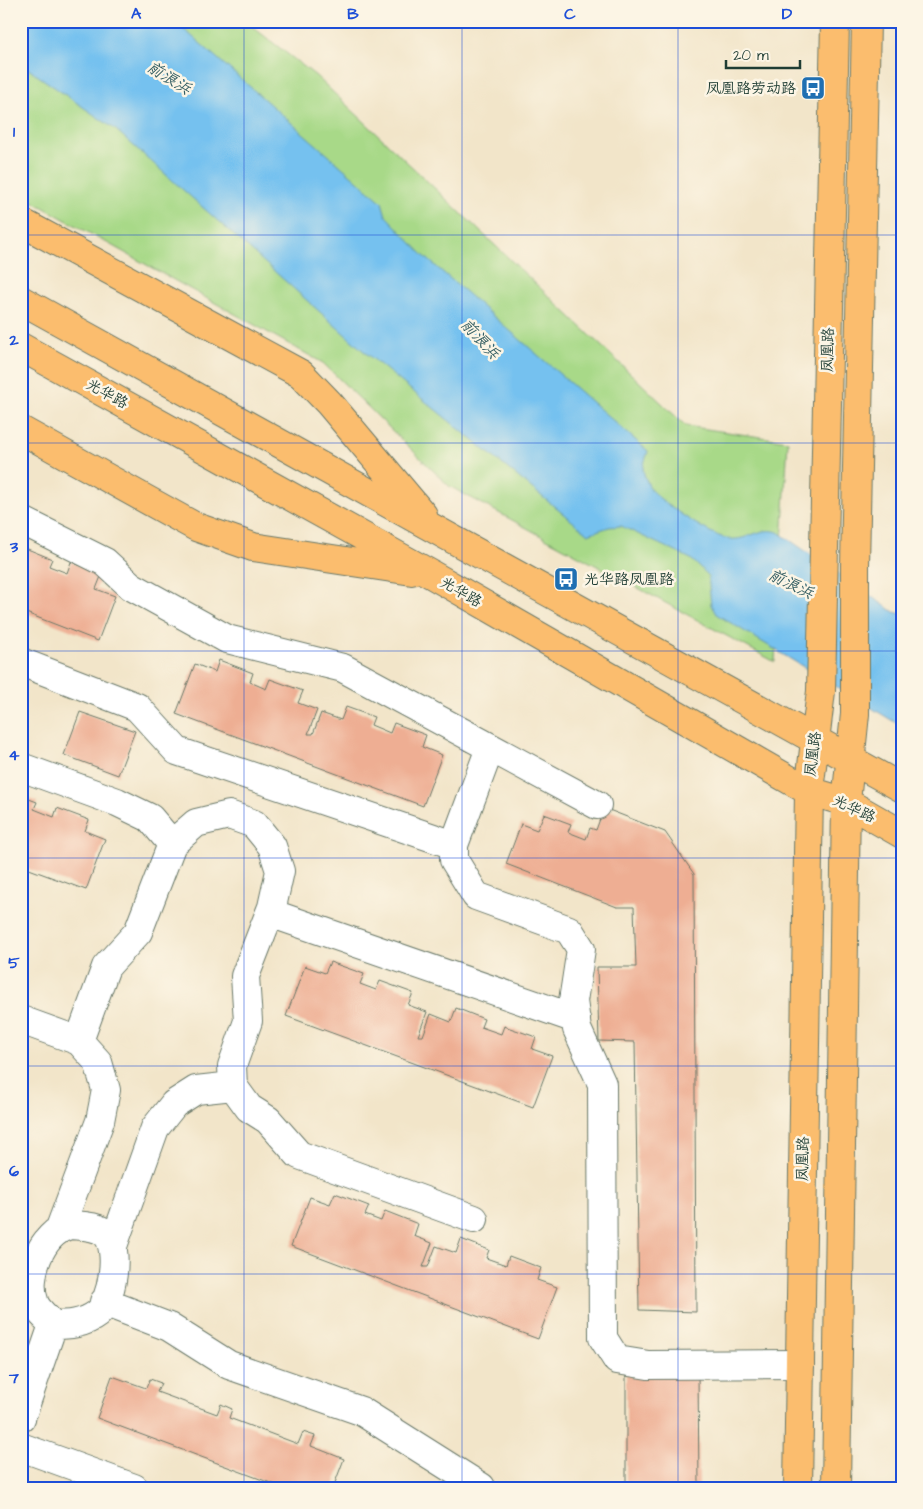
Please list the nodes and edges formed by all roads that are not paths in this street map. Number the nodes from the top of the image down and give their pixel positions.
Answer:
1 (835, 21) edge
2 (866, 21) edge
3 (21, 222) edge
4 (21, 300) edge
5 (21, 346) edge
6 (21, 430) edge
7 (21, 520) edge
8 (433, 527) junction
9 (429, 573) junction
10 (21, 662) edge
11 (815, 741) junction
12 (490, 748) junction
13 (850, 759) junction
14 (21, 767) edge
15 (902, 788) edge
16 (809, 791) junction
17 (846, 802) junction
18 (597, 805) dead end
19 (902, 834) edge
20 (172, 844) junction
21 (454, 845) junction
22 (270, 913) junction
23 (576, 1019) junction
24 (21, 1020) edge
25 (79, 1041) junction
26 (233, 1086) junction
27 (474, 1219) dead end
28 (60, 1228) junction
29 (113, 1246) junction
30 (104, 1302) junction
31 (53, 1325) junction
32 (800, 1364) junction
33 (21, 1418) edge
34 (21, 1447) edge
35 (481, 1487) edge
36 (134, 1488) edge
37 (798, 1488) edge
38 (836, 1488) edge

1 - 11 main road, 凤凰路
2 - 13 main road, 凤凰路
3 - 8 main road
4 - 8 main road
5 - 9 main road, 光华路
6 - 9 main road
7 - 12 lane
8 - 11 main road
9 - 16 main road, 光华路
10 - 21 lane
11 - 13 main road
11 - 16 main road, 凤凰路
12 - 18 lane
12 - 21 lane
13 - 15 main road
13 - 17 main road, 凤凰路
14 - 20 lane
16 - 17 main road, 光华路
16 - 32 main road, 凤凰路
17 - 19 main road, 光华路
17 - 38 main road, 凤凰路
20 - 22 lane
20 - 25 lane
21 - 23 lane
22 - 23 lane
22 - 26 lane
23 - 32 lane
24 - 25 lane
25 - 28 lane
26 - 27 lane
26 - 29 lane
28 - 29 lane
28 - 31 lane
29 - 30 lane
30 - 31 lane
30 - 35 lane
31 - 33 lane
32 - 37 main road, 凤凰路
34 - 36 lane

